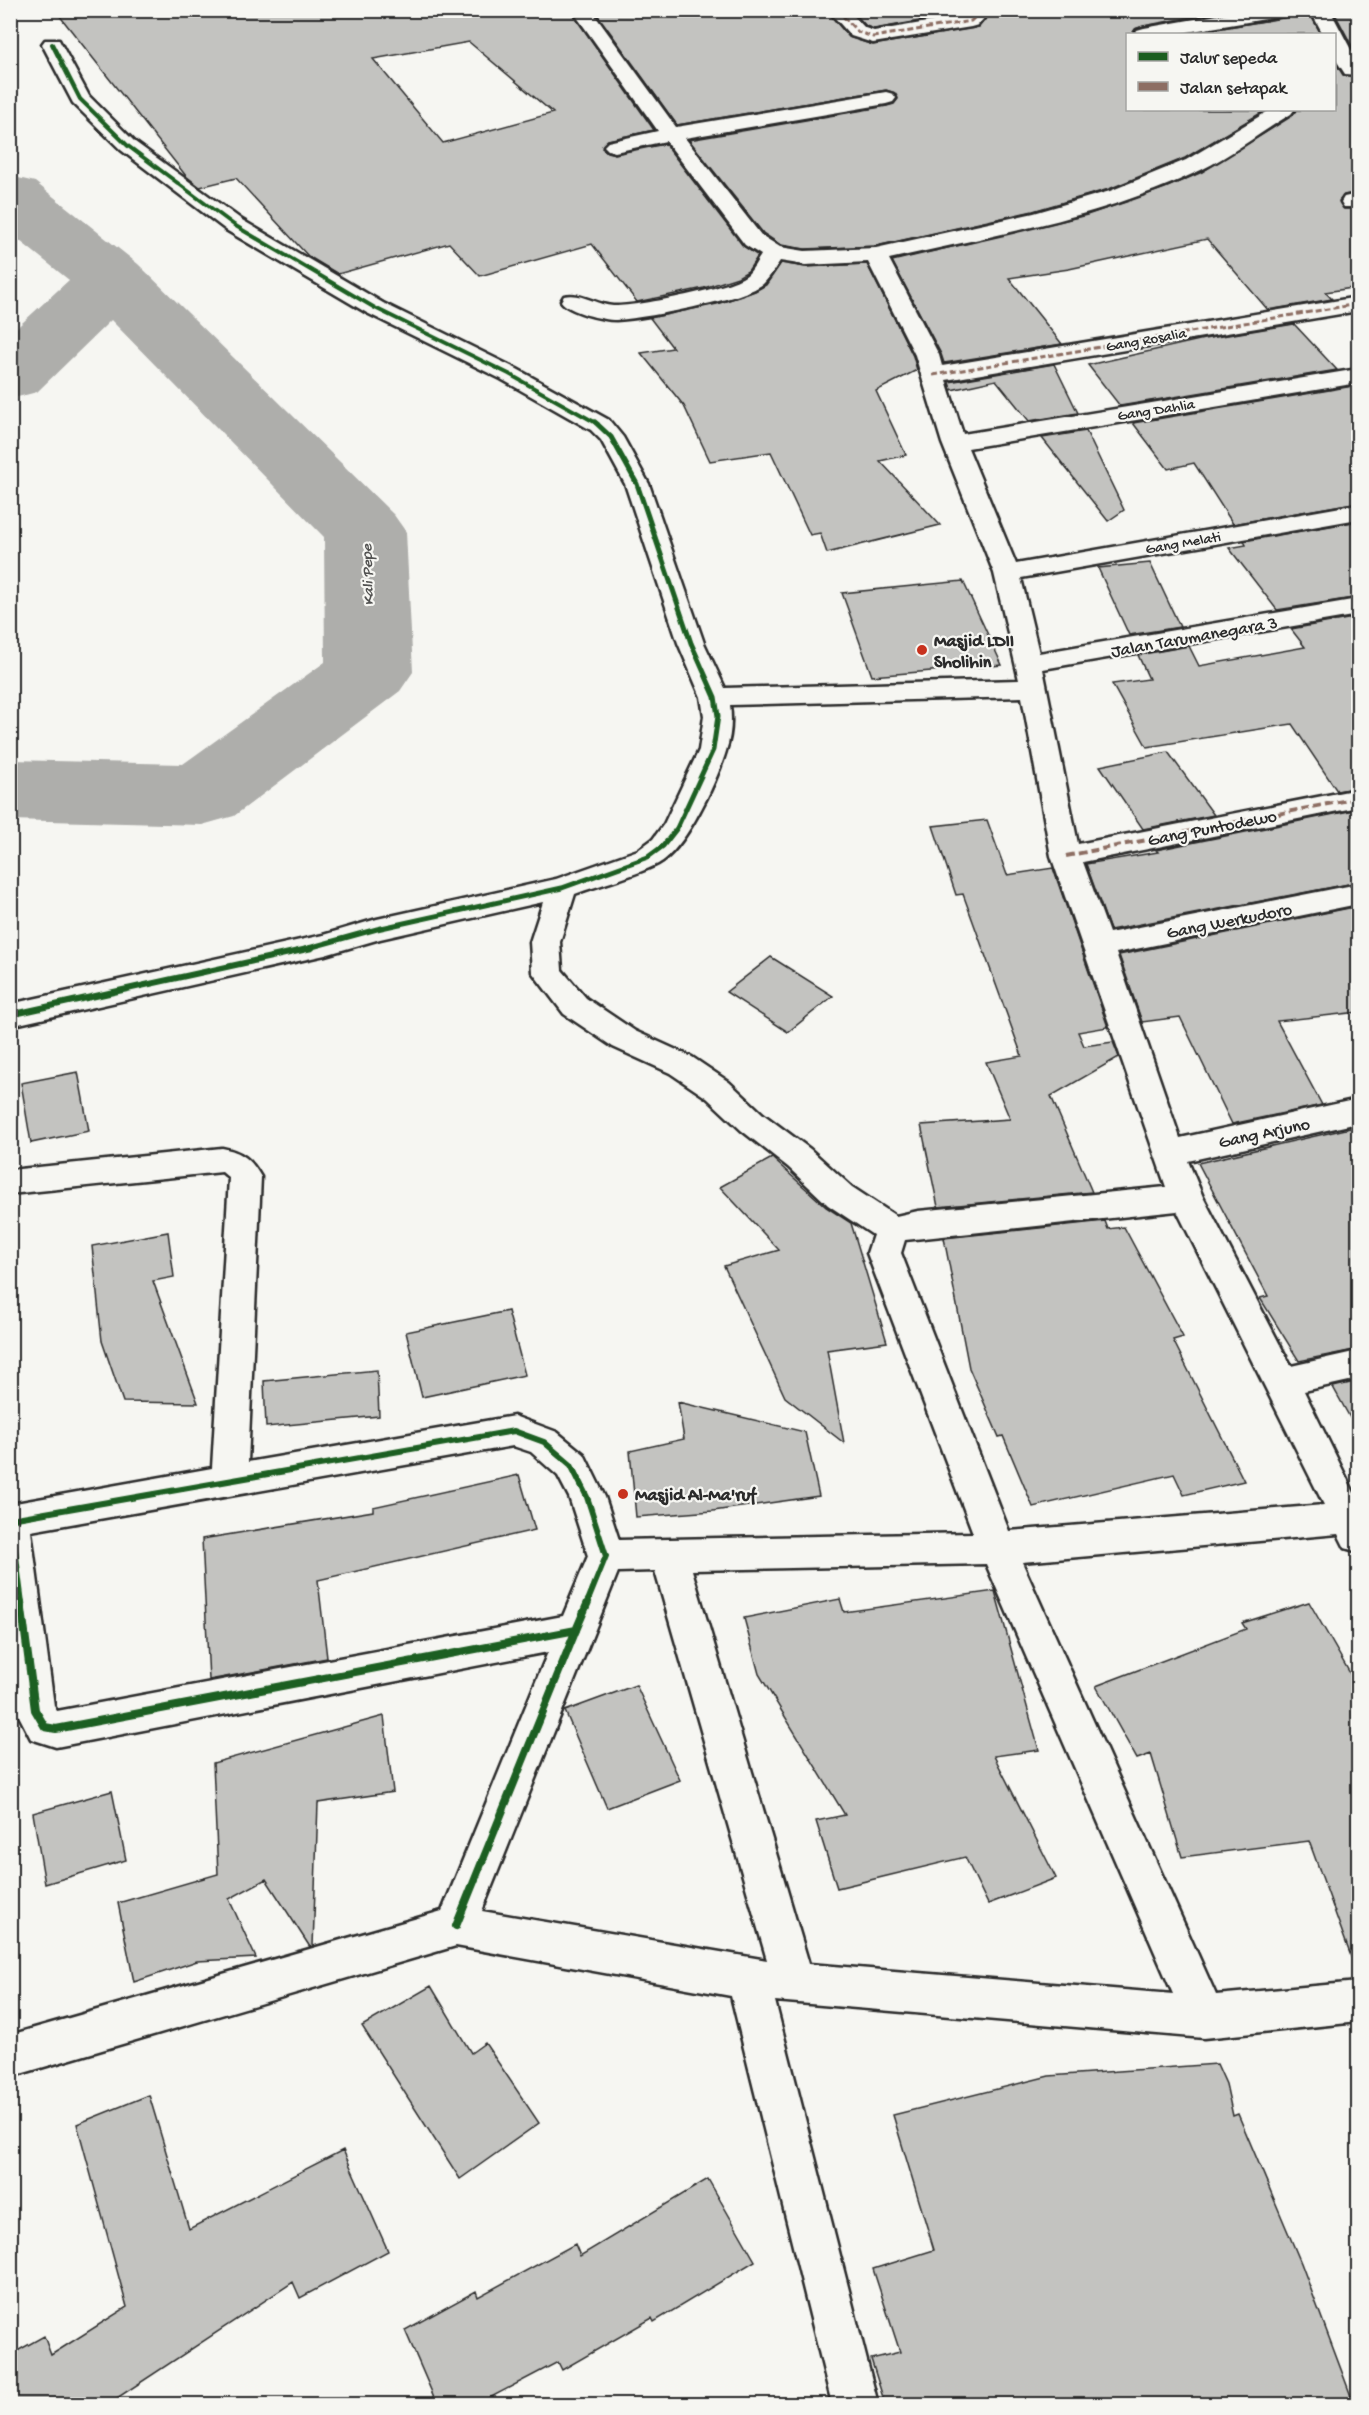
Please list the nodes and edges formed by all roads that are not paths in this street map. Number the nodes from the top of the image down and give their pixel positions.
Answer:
1 (581, 10) edge
2 (837, 10) edge
3 (968, 10) edge
4 (1283, 10) edge
5 (1320, 10) edge
6 (1150, 33) edge
7 (1332, 33) edge
8 (1336, 41) edge
9 (52, 44) dead end
10 (1348, 73) edge
11 (886, 98) dead end
12 (1282, 111) edge
13 (671, 134) junction
14 (615, 146) dead end
15 (774, 253) junction
16 (876, 255) junction
17 (572, 301) dead end
18 (1359, 304) edge
19 (933, 375) junction
20 (1359, 376) edge
21 (954, 443) junction
22 (1359, 511) edge
23 (1007, 573) junction
24 (1359, 607) edge
25 (1032, 675) junction
26 (715, 697) junction
27 (1359, 798) edge
28 (1066, 856) junction
29 (548, 891) junction
30 (1359, 894) edge
31 (1099, 946) junction
32 (10, 1015) edge
33 (1359, 1111) edge
34 (1169, 1153) junction
35 (10, 1182) edge
36 (1187, 1197) junction
37 (891, 1230) junction
38 (1359, 1365) edge
39 (1282, 1382) junction
40 (228, 1480) junction
41 (1353, 1527) edge
42 (997, 1548) junction
43 (669, 1554) junction
44 (606, 1556) junction
45 (576, 1630) junction
46 (456, 1926) junction
47 (748, 1979) junction
48 (794, 1982) junction
49 (1359, 2002) edge
50 (1204, 2017) junction
51 (10, 2056) edge
52 (855, 2404) edge

1 - 13 street
2 - 3 street
4 - 6 street
5 - 7 street
8 - 10 street
9 - 26 street
11 - 13 street
12 - 16 street
13 - 14 street
13 - 15 street
15 - 16 street
15 - 17 street
16 - 19 street
18 - 19 street, Gang Rosalia
19 - 21 street
20 - 21 street, Gang Dahlia
21 - 23 street
22 - 23 street, Gang Melati
23 - 25 street
24 - 25 street, Jalan Tarumanegara 3
25 - 26 street, Jalan Tarumanegara 3
25 - 28 street
26 - 29 street
27 - 28 street, Gang Puntodewo
28 - 31 street
29 - 32 street
29 - 37 street
30 - 31 street, Gang Werkudoro
31 - 34 street
33 - 34 street, Gang Arjuno
34 - 36 street
35 - 40 street
36 - 37 street
36 - 39 street
37 - 42 street
38 - 39 street
39 - 41 street
40 - 44 street
40 - 45 street
41 - 42 street
42 - 43 street
42 - 50 street
43 - 44 street
43 - 48 street
44 - 45 street
45 - 46 street
46 - 47 street
46 - 51 street
47 - 48 street
47 - 52 street
48 - 50 street
49 - 50 street

